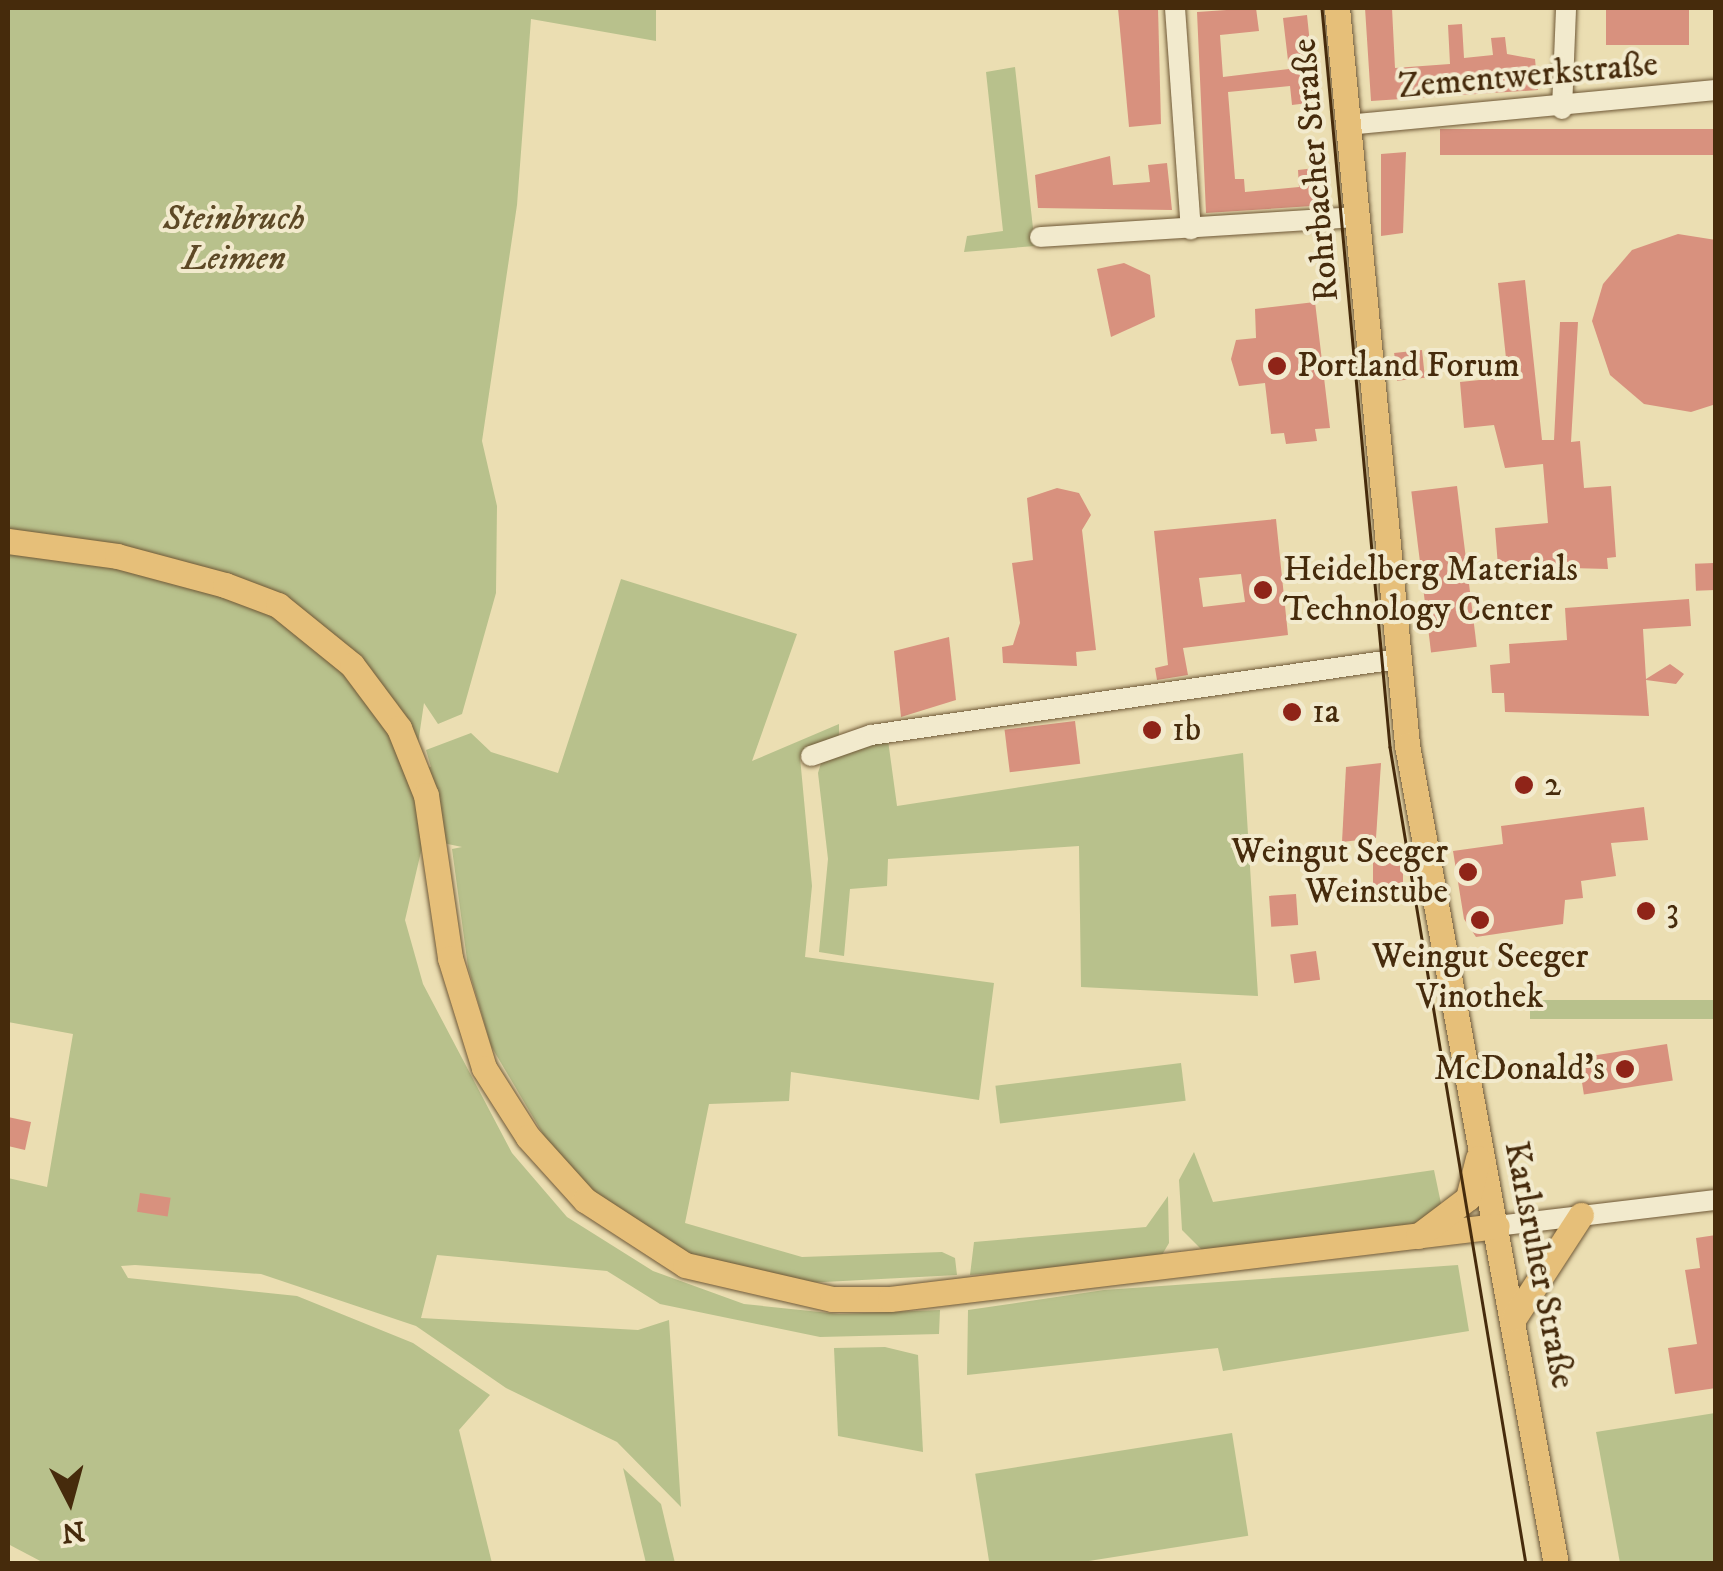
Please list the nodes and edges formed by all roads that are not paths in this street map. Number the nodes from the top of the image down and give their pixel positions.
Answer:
1 (1176, 8) edge
2 (1337, 8) edge
3 (1566, 8) edge
4 (1716, 90) edge
5 (1562, 108) junction
6 (1346, 125) junction
7 (1354, 216) junction
8 (1192, 229) junction
9 (1040, 237) dead end
10 (8, 541) edge
11 (1398, 659) junction
12 (811, 756) dead end
13 (1449, 980) joint
14 (1482, 1150) junction
15 (1716, 1200) edge
16 (1581, 1215) junction
17 (1497, 1226) junction
18 (1410, 1242) junction
19 (1514, 1318) junction
20 (1556, 1564) edge

1 - 8 street
2 - 6 main road, Rohrbacher Straße
3 - 5 street
4 - 5 street, Zementwerkstraße
5 - 6 street, Zementwerkstraße
6 - 7 main road, Rohrbacher Straße
7 - 8 street
7 - 11 main road, Rohrbacher Straße
8 - 9 street
10 - 18 main road
11 - 12 street
11 - 13 main road, Rohrbacher Straße
13 - 14 main road, Karlsruher Straße
14 - 17 main road, Karlsruher Straße
14 - 18 main road
15 - 16 street
16 - 17 street
16 - 19 main road
17 - 18 main road
17 - 19 main road, Karlsruher Straße
19 - 20 main road, Karlsruher Straße

